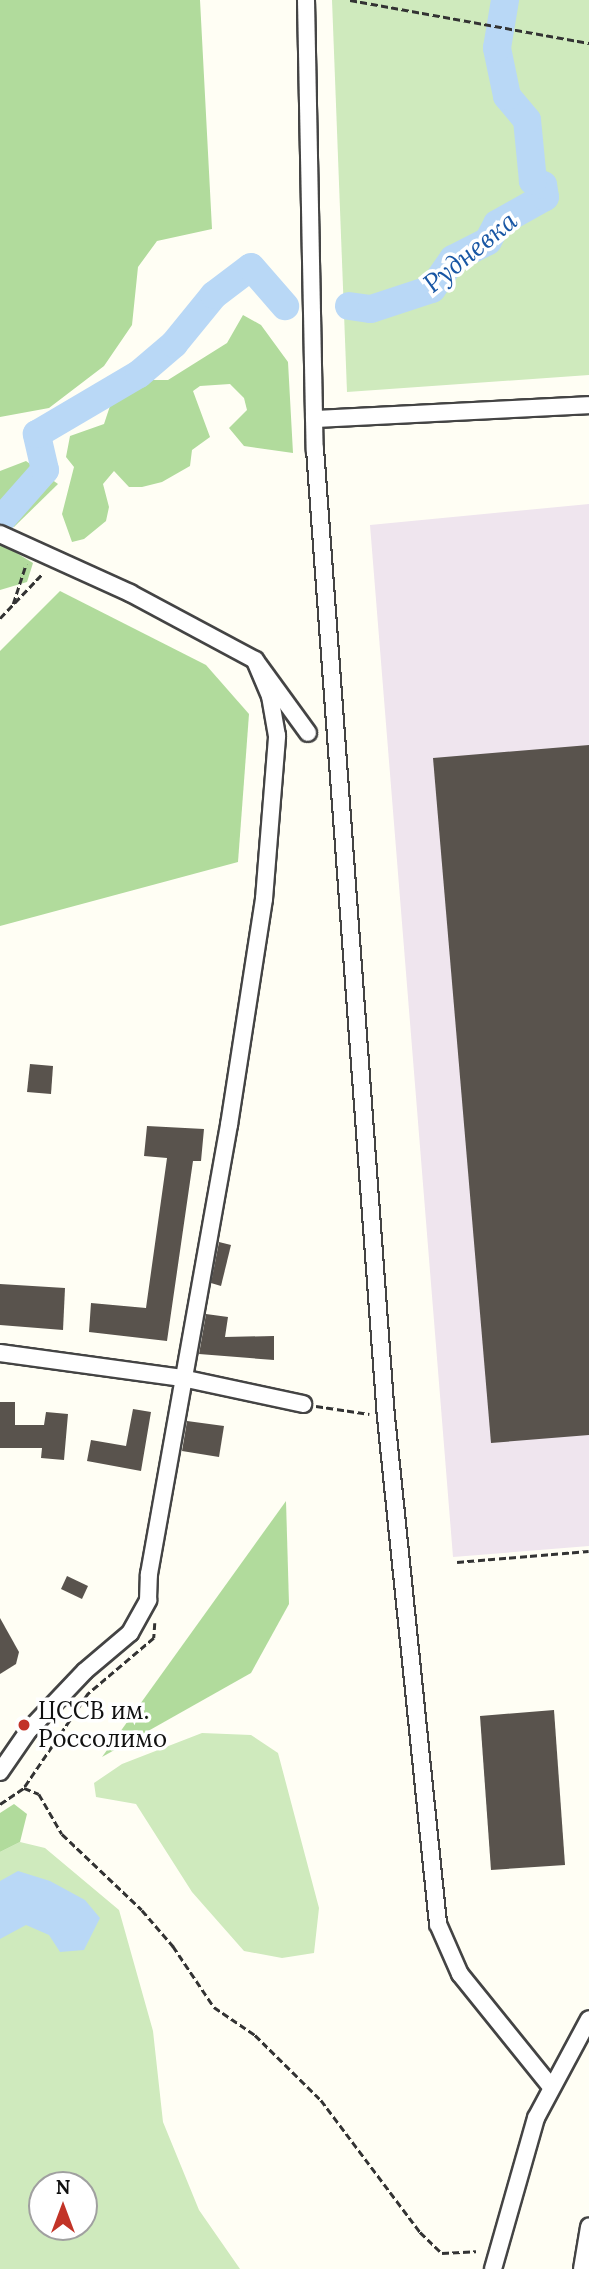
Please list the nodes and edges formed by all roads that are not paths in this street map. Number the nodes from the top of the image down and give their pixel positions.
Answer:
1 (306, 0) edge
2 (589, 405) edge
3 (314, 419) junction
4 (7, 538) edge
5 (255, 660) junction
6 (308, 733) dead end
7 (0, 1353) edge
8 (182, 1378) junction
9 (303, 1404) road end
10 (0, 1772) edge
11 (589, 2019) edge
12 (552, 2088) junction
13 (589, 2227) edge
14 (493, 2269) edge
15 (582, 2269) edge

1 - 3 street
2 - 3 street
3 - 12 street
4 - 5 street
5 - 6 street
5 - 8 street
7 - 8 street
8 - 9 street
8 - 10 street
11 - 12 street
12 - 14 street
13 - 15 street

